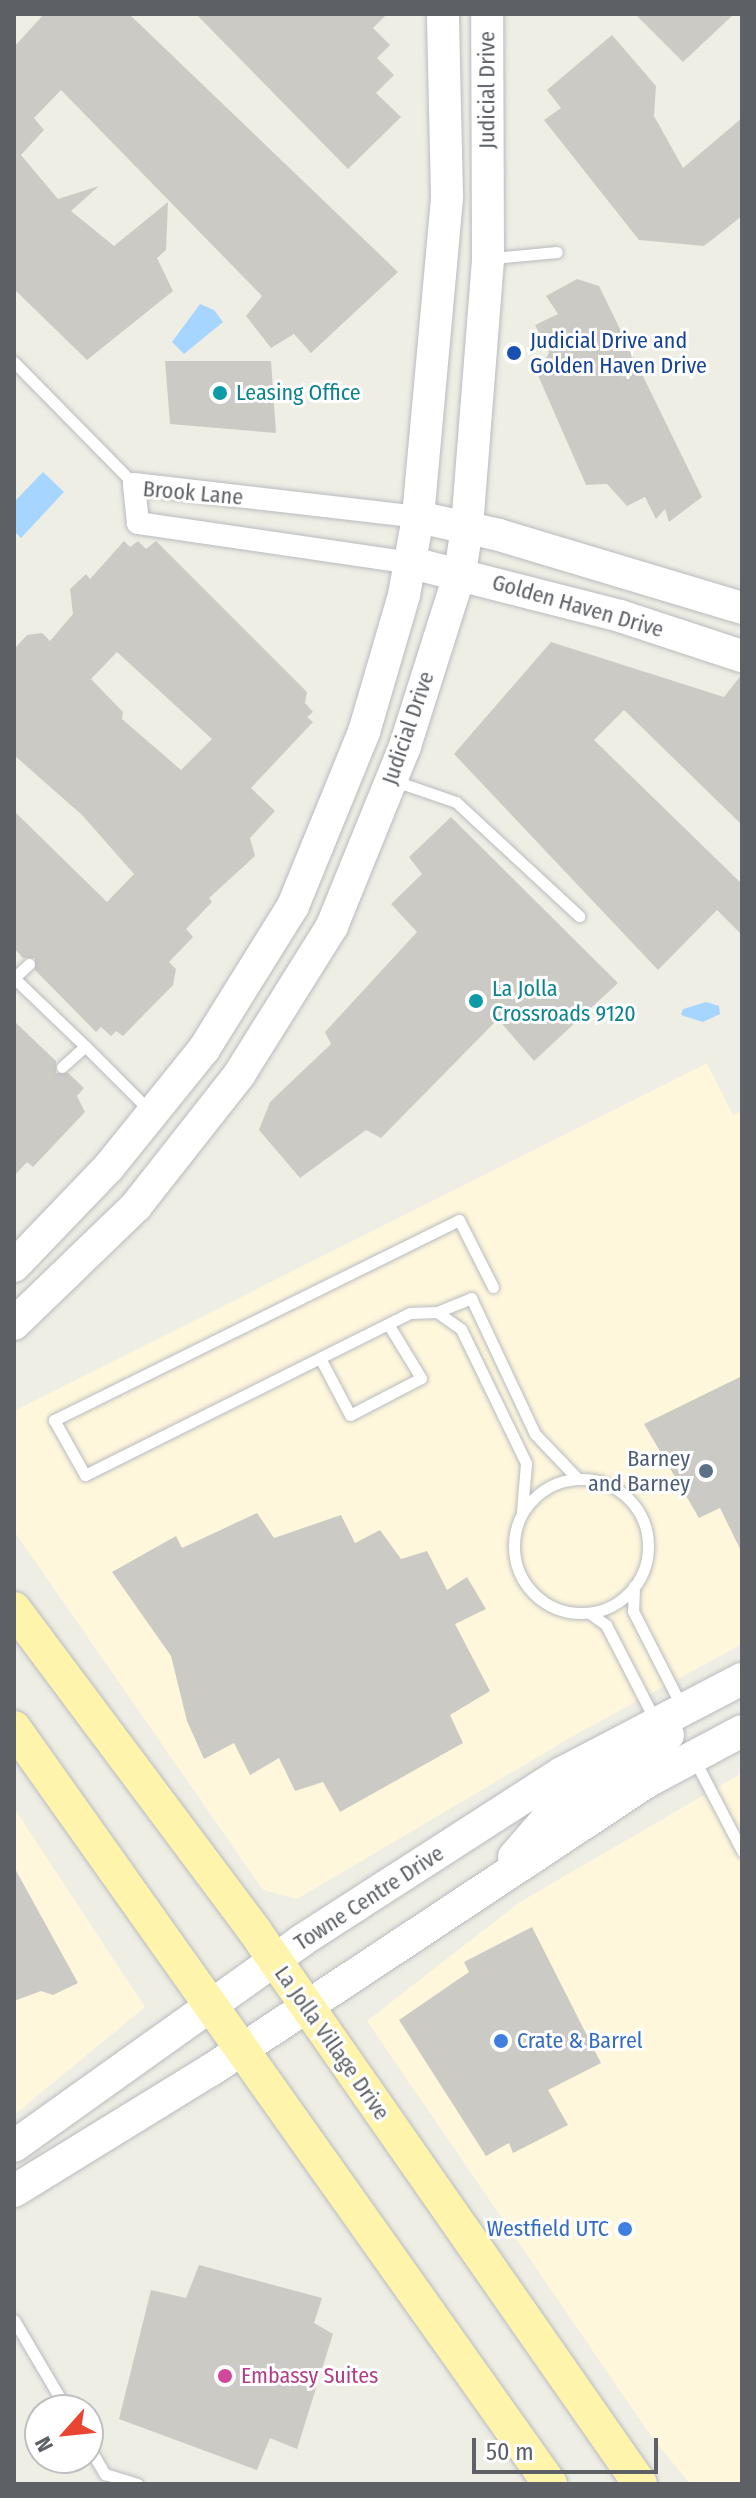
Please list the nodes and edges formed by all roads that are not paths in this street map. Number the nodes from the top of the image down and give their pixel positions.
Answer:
1 (443, 14) edge
2 (487, 14) edge
3 (557, 252) dead end
4 (488, 258) junction
5 (14, 362) edge
6 (134, 484) junction
7 (418, 517) junction
8 (467, 527) junction
9 (412, 563) junction
10 (460, 573) junction
11 (742, 608) edge
12 (742, 656) edge
13 (392, 780) junction
14 (579, 916) dead end
15 (29, 964) dead end
16 (85, 1046) junction
17 (62, 1067) dead end
18 (152, 1113) junction
19 (14, 1266) edge
20 (493, 1287) dead end
21 (437, 1312) junction
22 (14, 1324) edge
23 (388, 1324) junction
24 (320, 1358) junction
25 (577, 1478) junction
26 (522, 1513) junction
27 (634, 1586) junction
28 (14, 1609) edge
29 (591, 1614) junction
30 (742, 1679) edge
31 (670, 1717) junction
32 (742, 1731) edge
33 (16, 1735) edge
34 (693, 1757) junction
35 (742, 1851) edge
36 (494, 1881) junction
37 (274, 1960) junction
38 (305, 2003) junction
39 (212, 2004) junction
40 (242, 2047) junction
41 (14, 2146) edge
42 (14, 2191) edge
43 (14, 2320) edge
44 (58, 2394) edge
45 (104, 2472) edge
46 (138, 2484) edge
47 (550, 2484) edge
48 (640, 2484) edge

1 - 7 street, Judicial Drive
2 - 4 street, Judicial Drive
3 - 4 lane
4 - 8 street, Judicial Drive
5 - 6 lane
6 - 7 street, Brook Lane
6 - 9 street, Brook Lane
7 - 8 street, Golden Haven Drive
7 - 9 street, Judicial Drive
8 - 10 street, Judicial Drive
8 - 11 street, Golden Haven Drive
9 - 10 street, Golden Haven Drive
9 - 18 street, Judicial Drive
10 - 12 street, Golden Haven Drive
10 - 13 street, Judicial Drive
13 - 14 lane
13 - 22 street, Judicial Drive
15 - 16 lane
16 - 17 lane
16 - 18 lane
18 - 19 street, Judicial Drive
20 - 24 lane
21 - 23 lane
21 - 25 lane
21 - 26 lane
23 - 24 lane
23 - 24 lane
25 - 26 lane
25 - 27 lane
26 - 29 lane
27 - 29 lane
27 - 31 lane
28 - 37 main road, La Jolla Village Drive
29 - 31 lane
30 - 31 street, Towne Centre Drive
31 - 36 street
31 - 37 street, Towne Centre Drive
32 - 34 street
33 - 39 main road
34 - 35 lane
34 - 36 street
36 - 38 street
37 - 38 main road, La Jolla Village Drive
37 - 39 street, Towne Centre Drive
38 - 40 street
38 - 48 main road, La Jolla Village Drive
39 - 40 main road
39 - 41 street, Towne Centre Drive
40 - 42 street
40 - 47 main road
43 - 44 lane
45 - 46 lane

